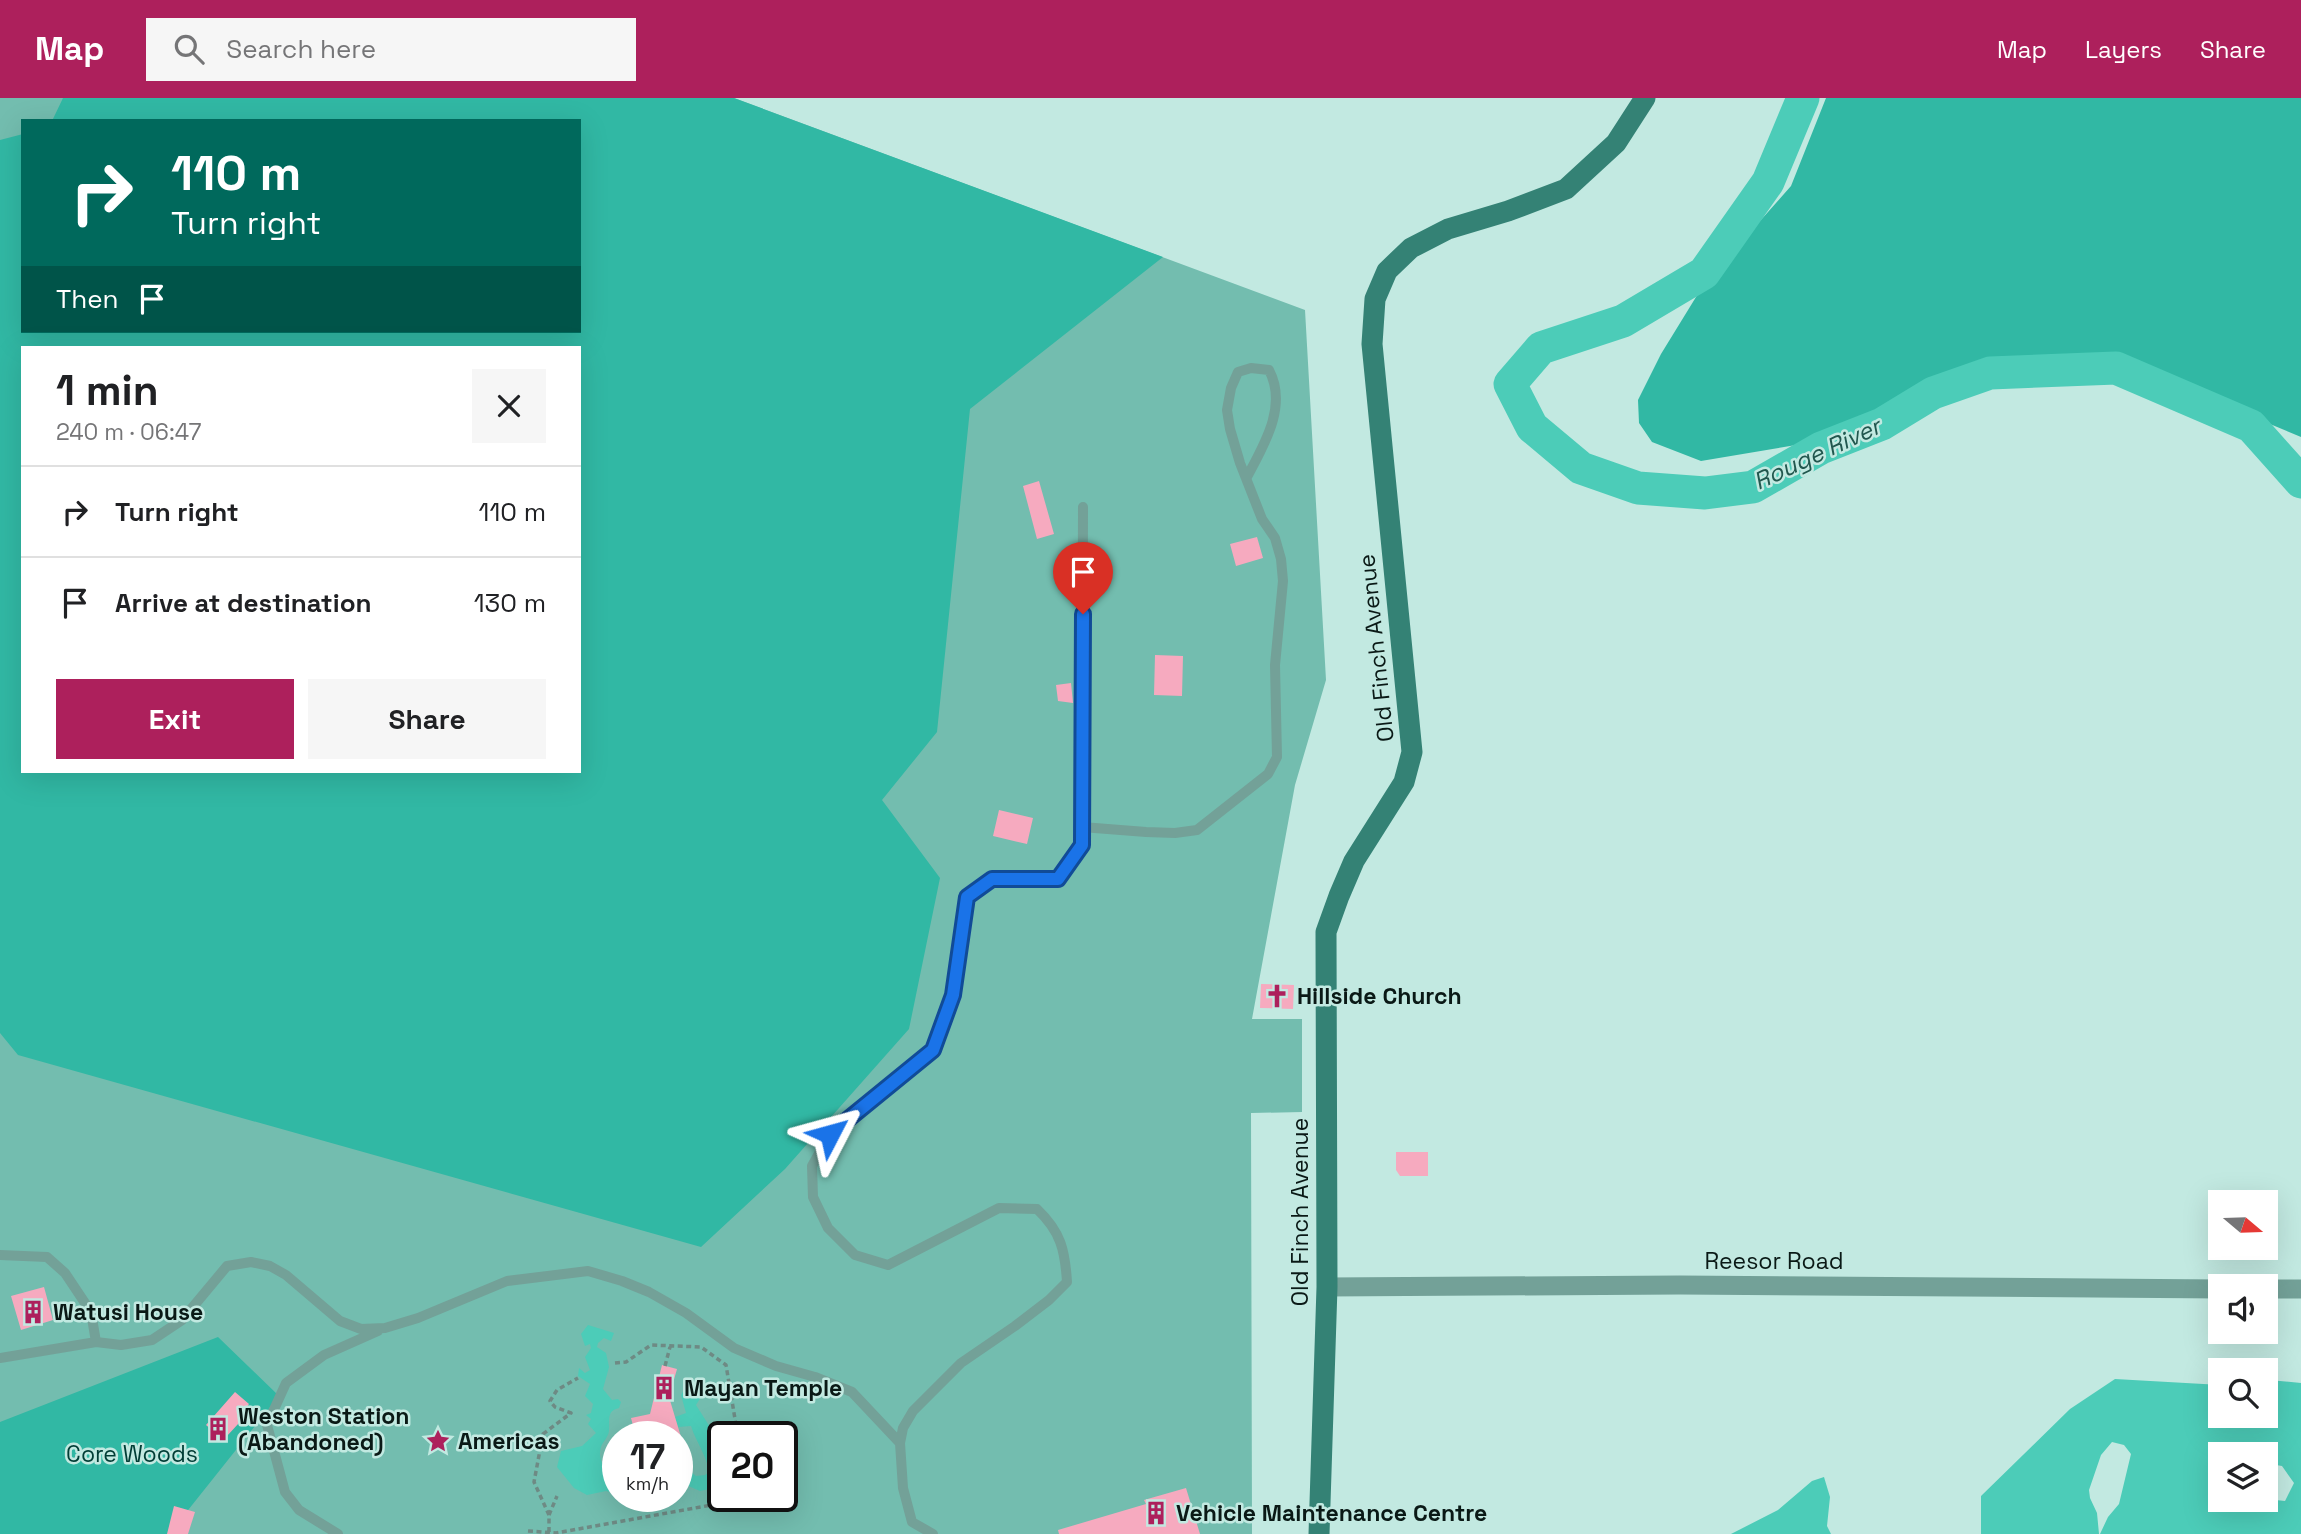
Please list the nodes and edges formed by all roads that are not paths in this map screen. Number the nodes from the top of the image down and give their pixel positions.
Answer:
1 (1645, 98) edge
2 (1247, 477) junction
3 (1083, 507) dead end
4 (1082, 827) junction
5 (0, 1255) edge
6 (1327, 1287) junction
7 (2208, 1289) edge
8 (2278, 1289) edge
9 (2301, 1290) edge
10 (385, 1328) junction
11 (96, 1342) junction
12 (0, 1358) edge
13 (900, 1443) junction
14 (338, 1534) edge
15 (933, 1534) edge
16 (1319, 1534) edge

1 - 6 street, Old Finch Avenue
2 - 2 lane
2 - 4 lane
3 - 4 lane
4 - 13 lane
5 - 11 lane
6 - 7 street, Reesor Road
6 - 16 street, Old Finch Avenue
8 - 9 street
10 - 11 lane
10 - 13 lane
10 - 14 lane
11 - 12 lane
13 - 15 lane

